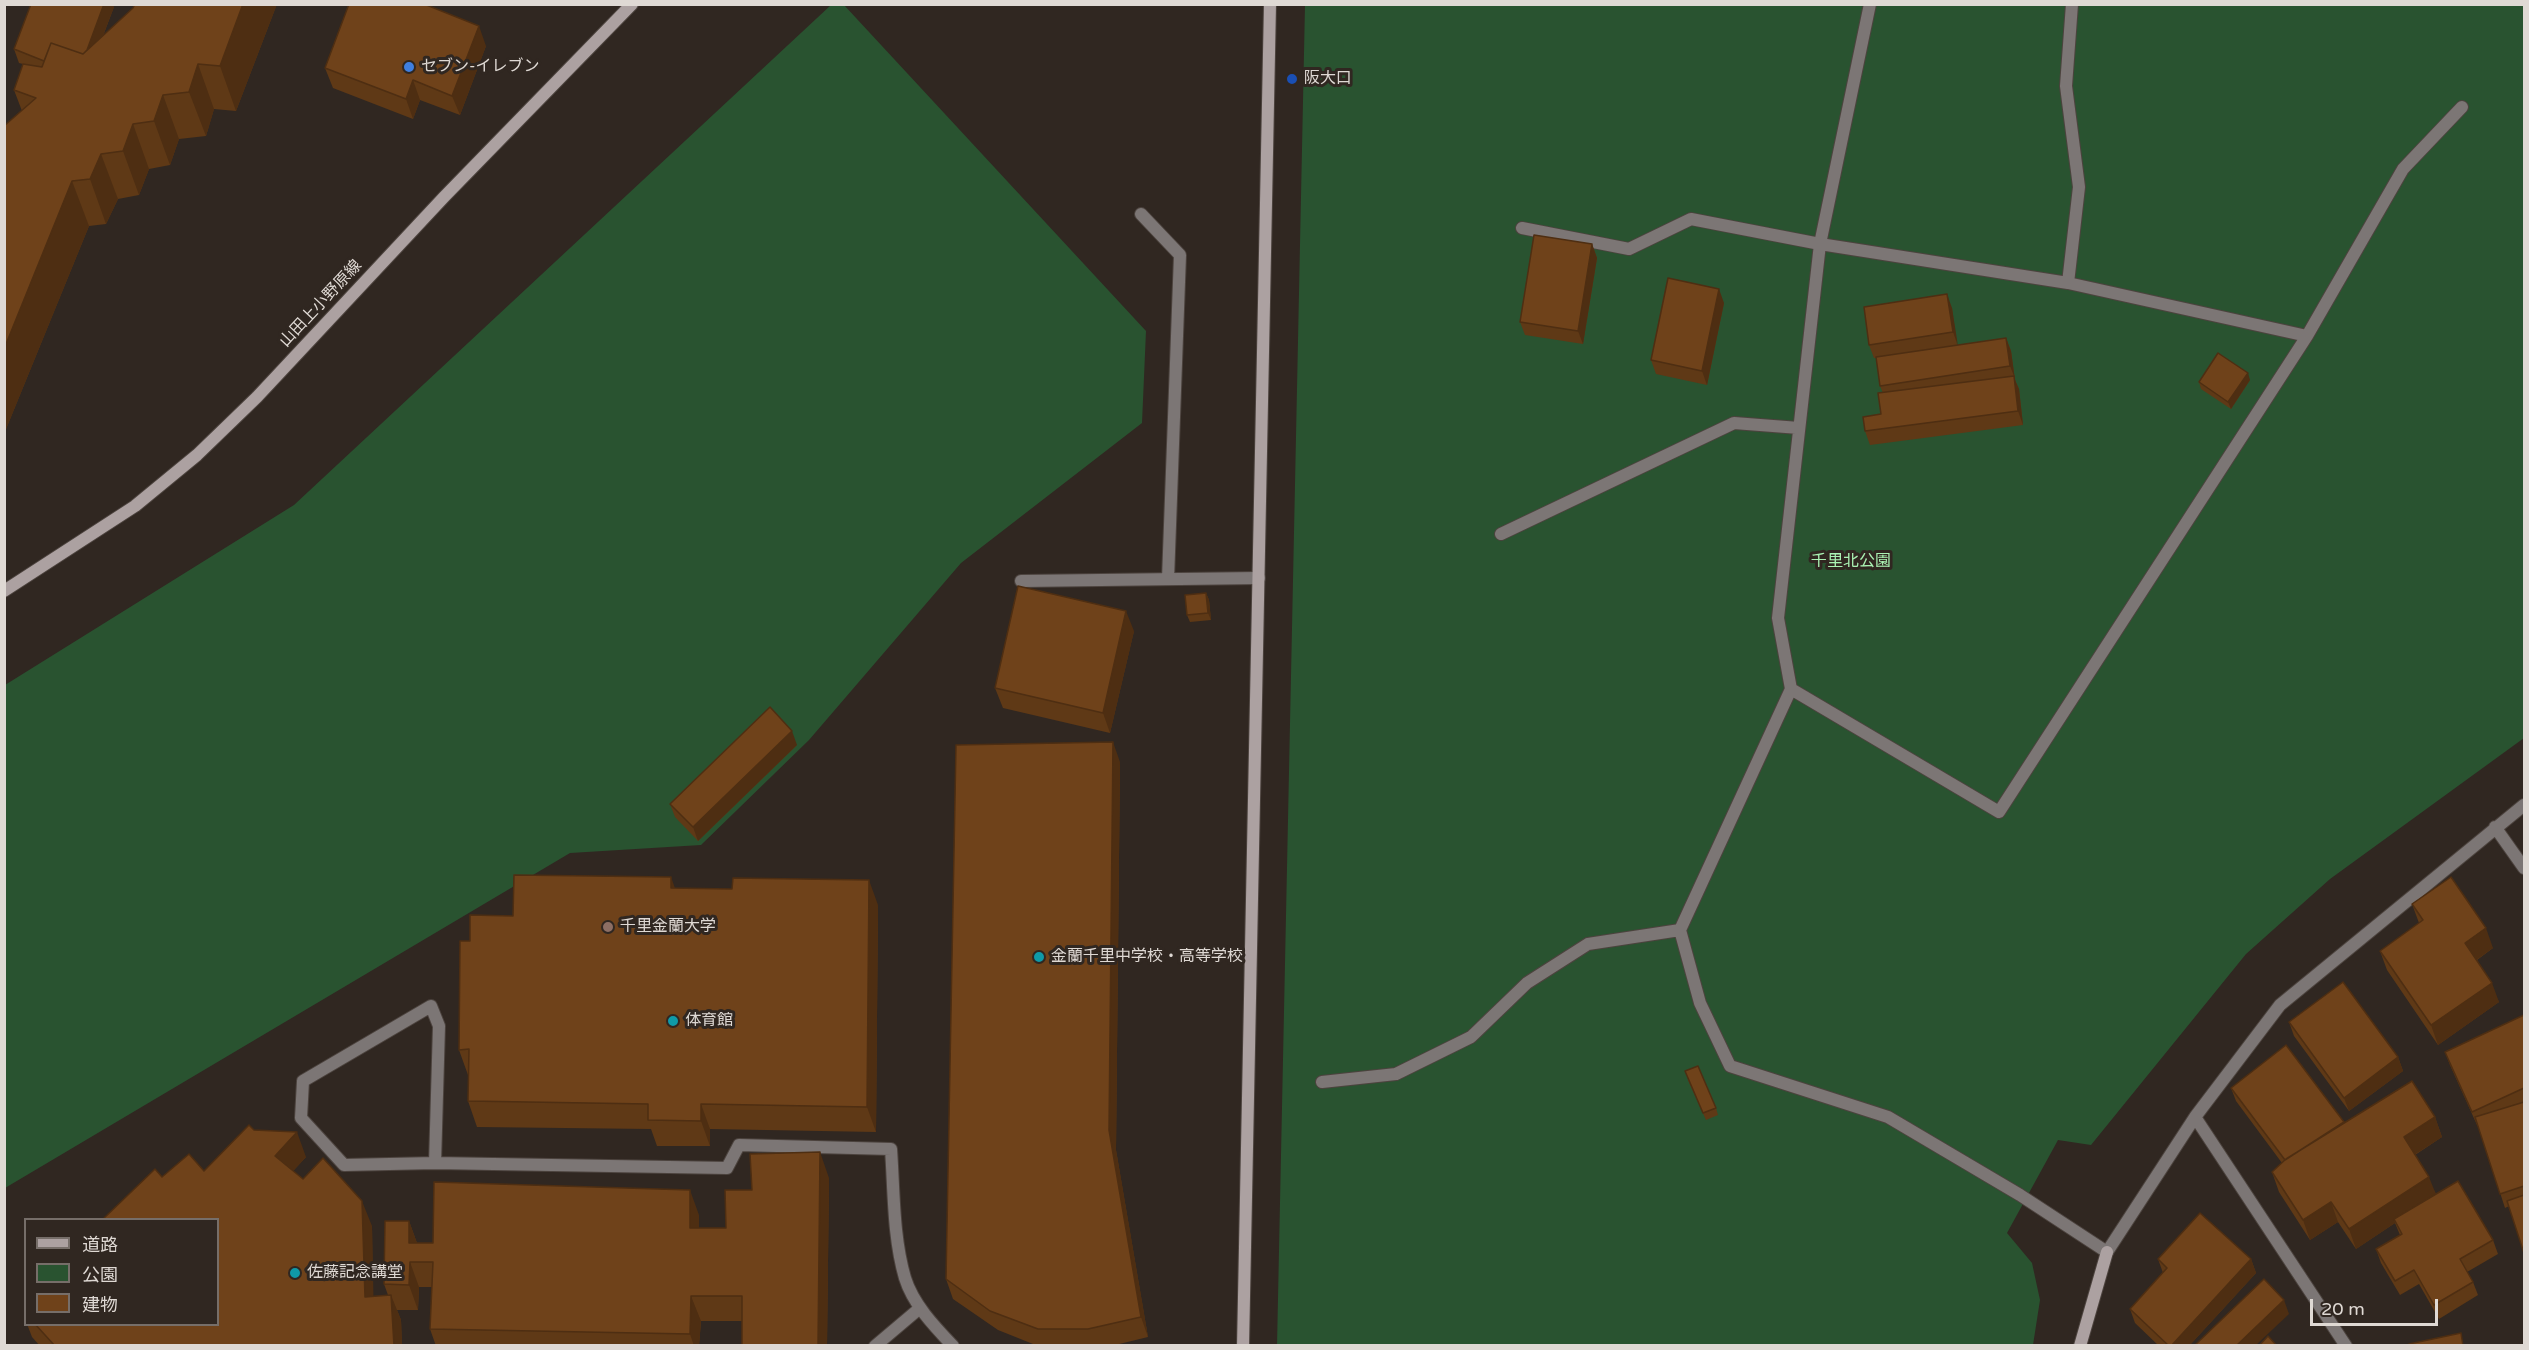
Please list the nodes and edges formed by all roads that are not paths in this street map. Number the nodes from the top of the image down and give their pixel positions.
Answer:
1 (632, 4) edge
2 (1270, 4) edge
3 (1870, 4) edge
4 (2072, 4) edge
5 (2462, 107) dead end
6 (1142, 214) dead end
7 (1522, 228) dead end
8 (1820, 244) junction
9 (2068, 283) junction
10 (2307, 336) junction
11 (1799, 428) junction
12 (1501, 534) dead end
13 (1259, 578) junction
14 (1168, 579) junction
15 (1021, 581) dead end
16 (4, 591) edge
17 (1791, 689) junction
18 (2524, 805) edge
19 (2495, 826) junction
20 (2524, 868) edge
21 (1680, 930) junction
22 (1322, 1082) dead end
23 (2195, 1117) junction
24 (435, 1163) junction
25 (2107, 1252) junction
26 (920, 1308) junction
27 (875, 1346) edge
28 (953, 1346) edge
29 (1244, 1346) edge
30 (2080, 1346) edge
31 (2346, 1346) edge

1 - 16 street, 山田上小野原線
2 - 13 street
3 - 8 street
4 - 9 street
5 - 10 street
6 - 14 street
7 - 8 street
8 - 9 street
8 - 11 street
9 - 10 street
10 - 17 street
11 - 12 street
11 - 17 street
13 - 14 street
13 - 29 street
14 - 15 street
17 - 21 street
18 - 19 street
19 - 20 street
19 - 23 street
21 - 22 street
21 - 25 street
23 - 25 street
23 - 31 street
24 - 24 street
24 - 26 street
25 - 30 street
26 - 27 street
26 - 28 street

